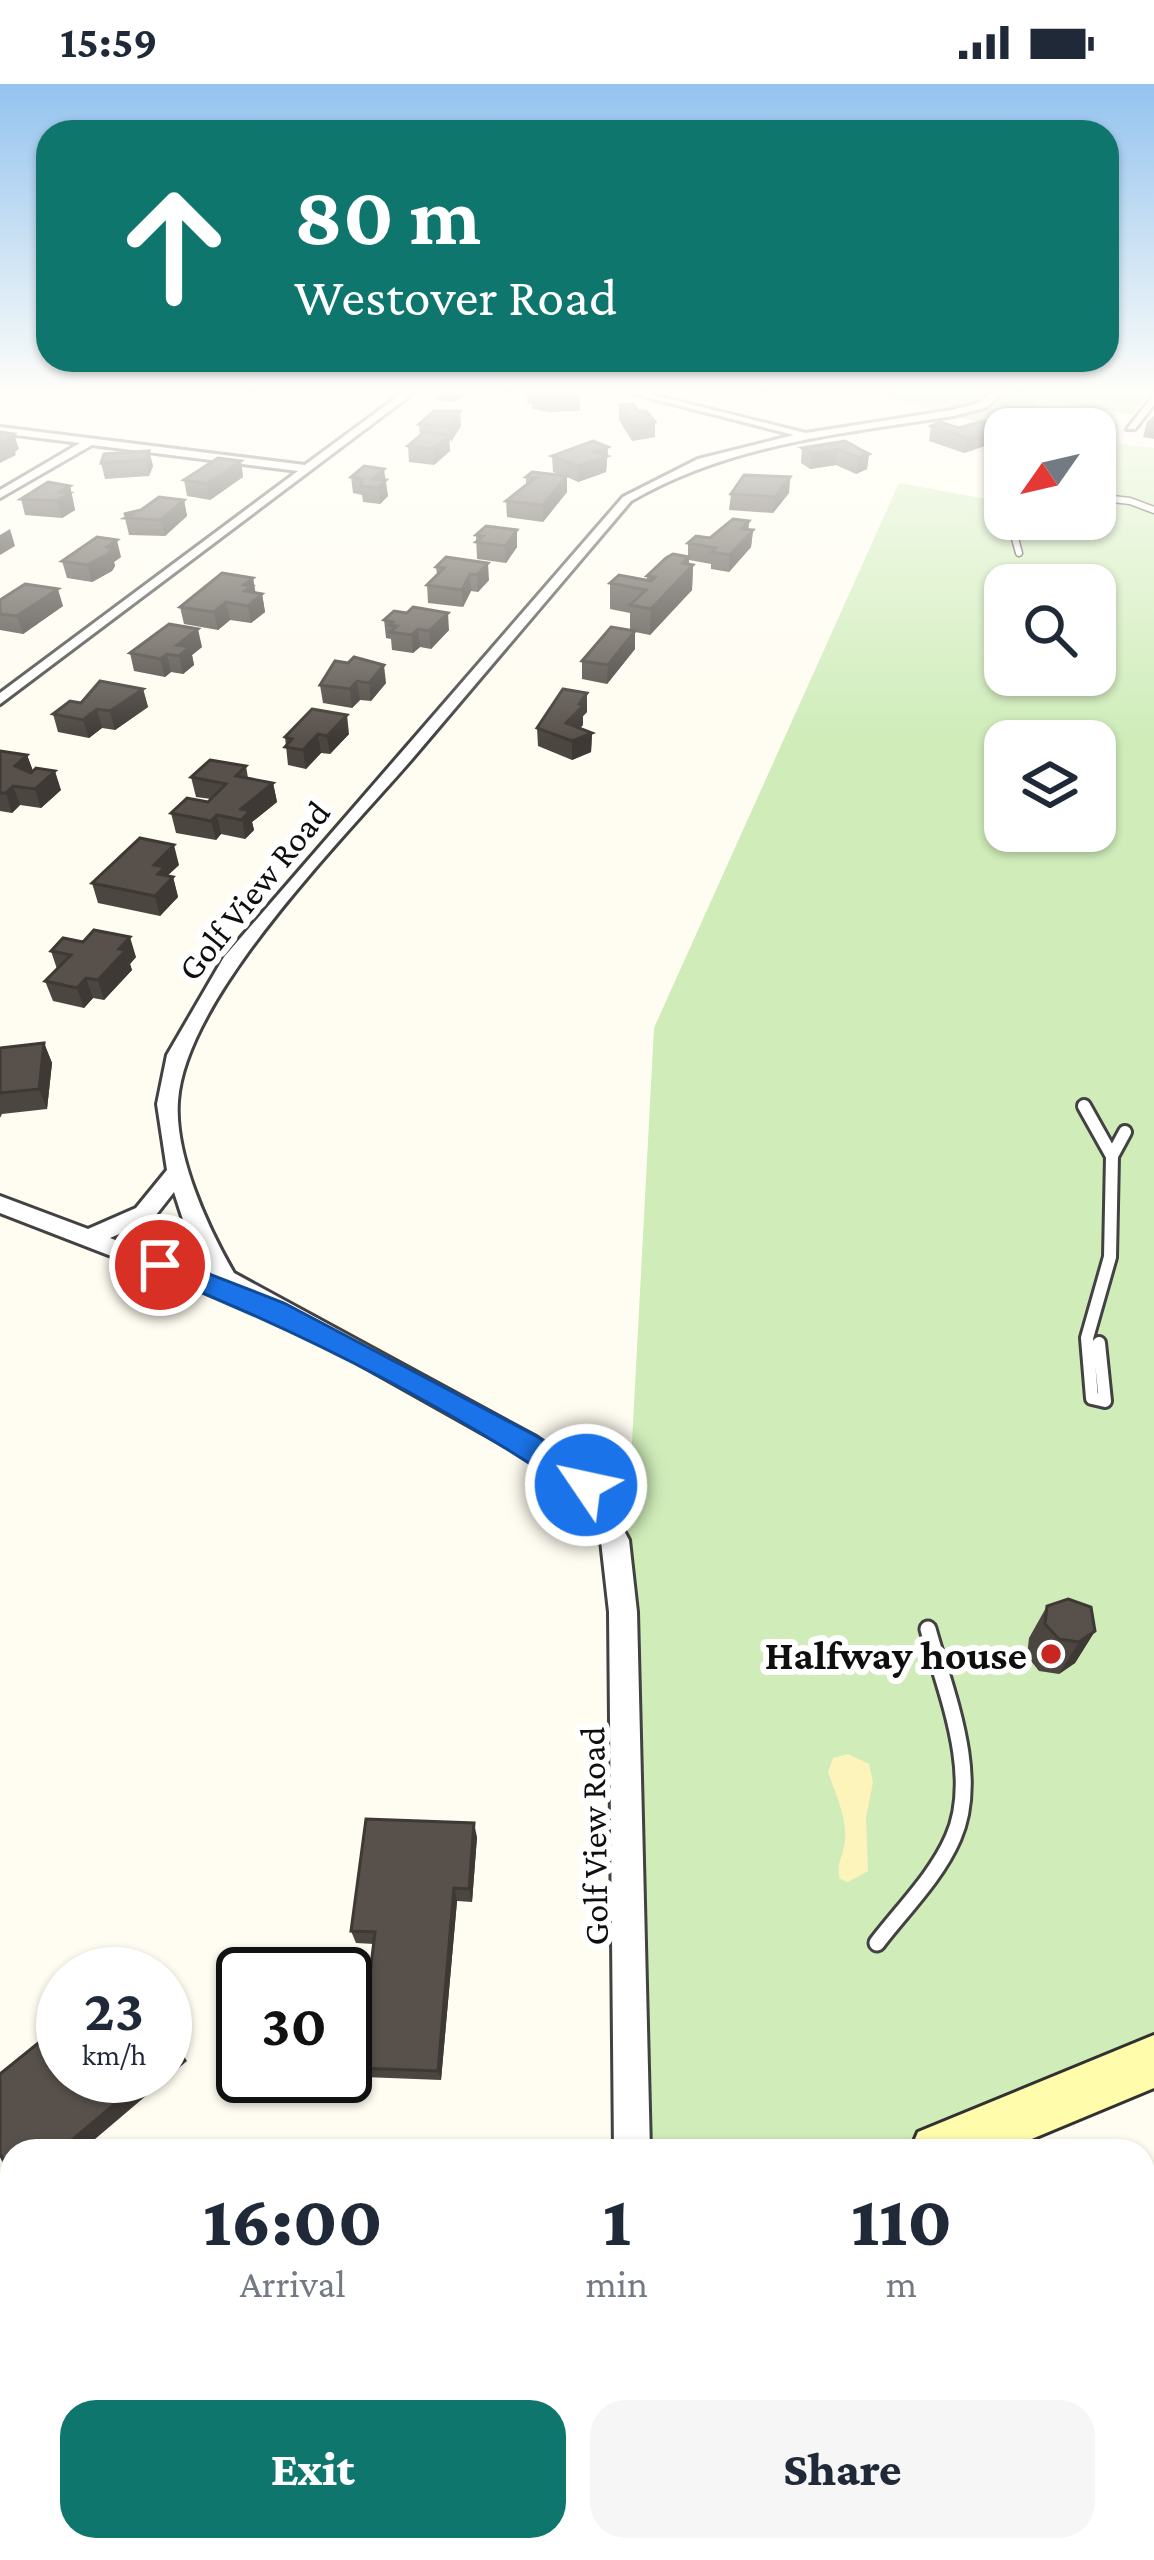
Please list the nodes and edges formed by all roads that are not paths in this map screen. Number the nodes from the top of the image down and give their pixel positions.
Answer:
1 (254, 510) edge
2 (618, 510) edge
3 (1015, 540) edge
4 (1019, 553) dead end
5 (0, 700) edge
6 (1084, 1106) dead end
7 (1125, 1132) dead end
8 (1112, 1156) junction
9 (178, 1172) junction
10 (0, 1204) edge
11 (88, 1238) junction
12 (274, 1310) junction
13 (1099, 1343) dead end
14 (928, 1629) dead end
15 (878, 1943) dead end
16 (1154, 2061) edge
17 (632, 2139) edge
18 (966, 2139) edge

1 - 5 street
2 - 9 street, Golf View Road
3 - 4 lane
6 - 8 lane
7 - 8 lane
8 - 13 lane
9 - 11 street
9 - 12 street, Golf View Road
10 - 11 street
11 - 12 street
12 - 17 street, Golf View Road
14 - 15 lane
16 - 18 main road

